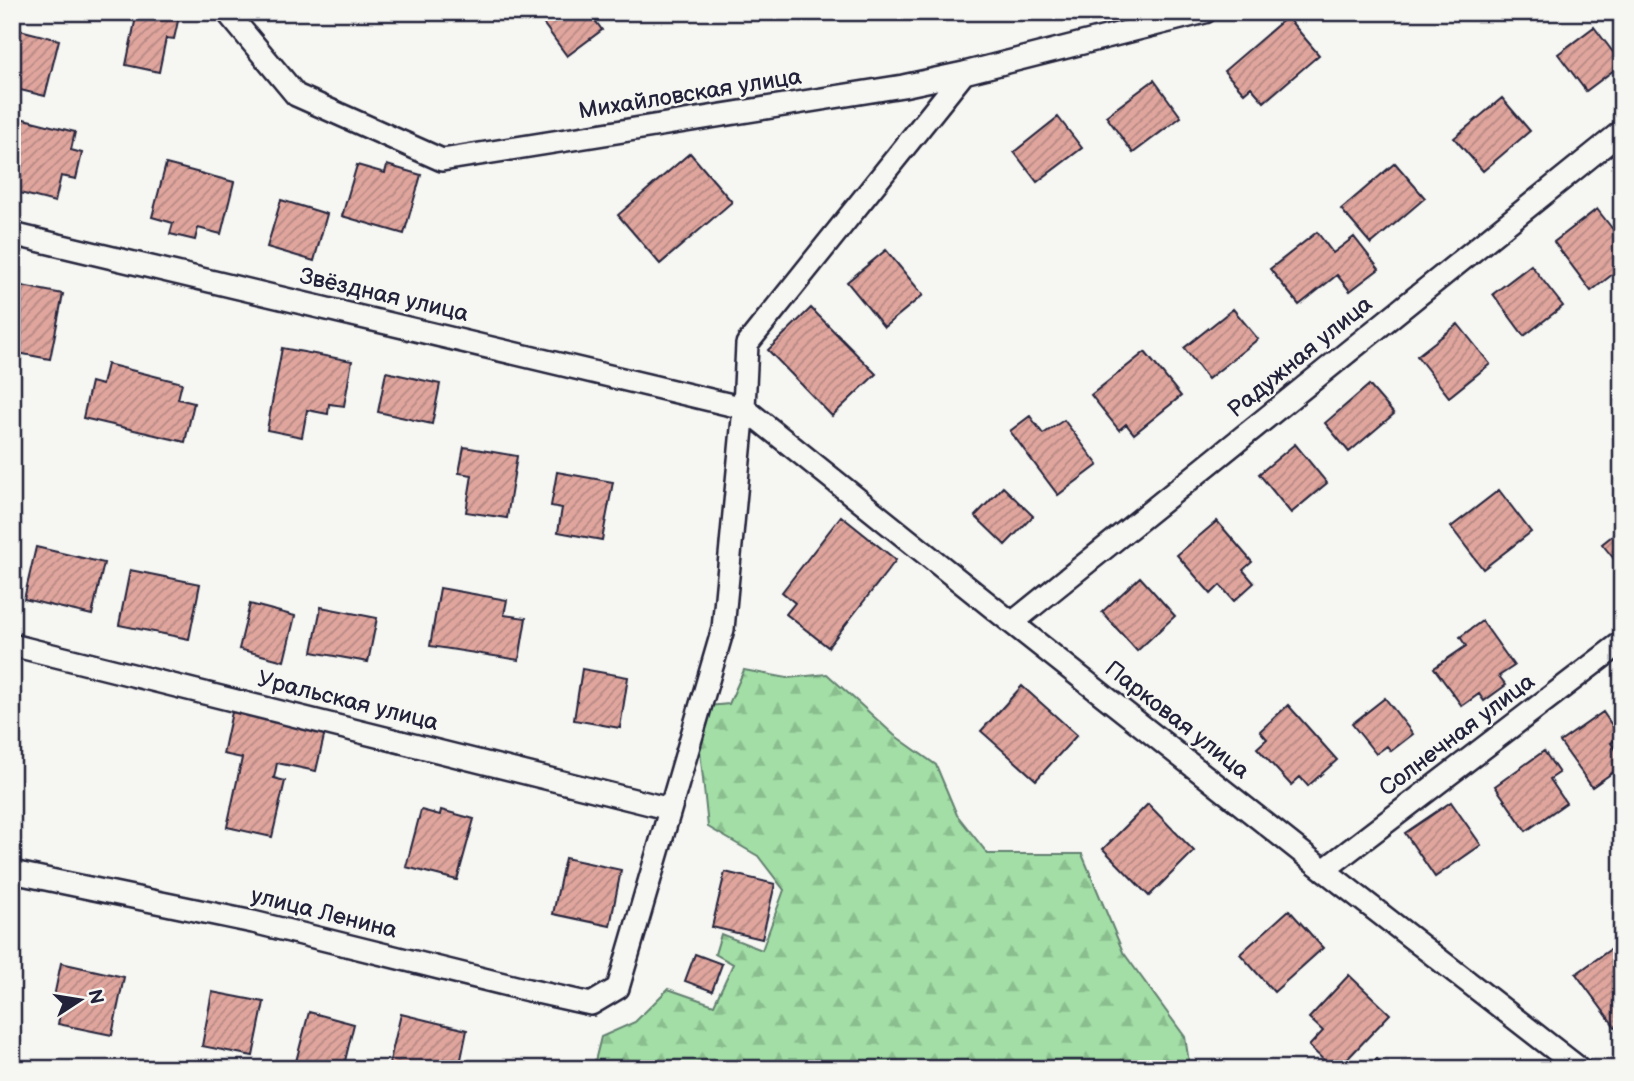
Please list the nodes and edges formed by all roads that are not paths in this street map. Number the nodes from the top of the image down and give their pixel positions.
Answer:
1 (227, 12) edge
2 (1205, 12) edge
3 (964, 73) junction
4 (1622, 131) edge
5 (12, 234) edge
6 (744, 408) junction
7 (1012, 624) junction
8 (1622, 642) edge
9 (12, 645) edge
10 (670, 809) junction
11 (1324, 870) junction
12 (12, 872) edge
13 (1580, 1069) edge

1 - 3 street, Михайловская улица
2 - 3 street, Михайловская улица
3 - 6 street
4 - 7 street, Радужная улица
5 - 6 street, Звёздная улица
6 - 7 street, Парковая улица
6 - 10 street
7 - 11 street, Парковая улица
8 - 11 street, Солнечная улица
9 - 10 street, Уральская улица
10 - 12 street, улица Ленина
11 - 13 street, Парковая улица

